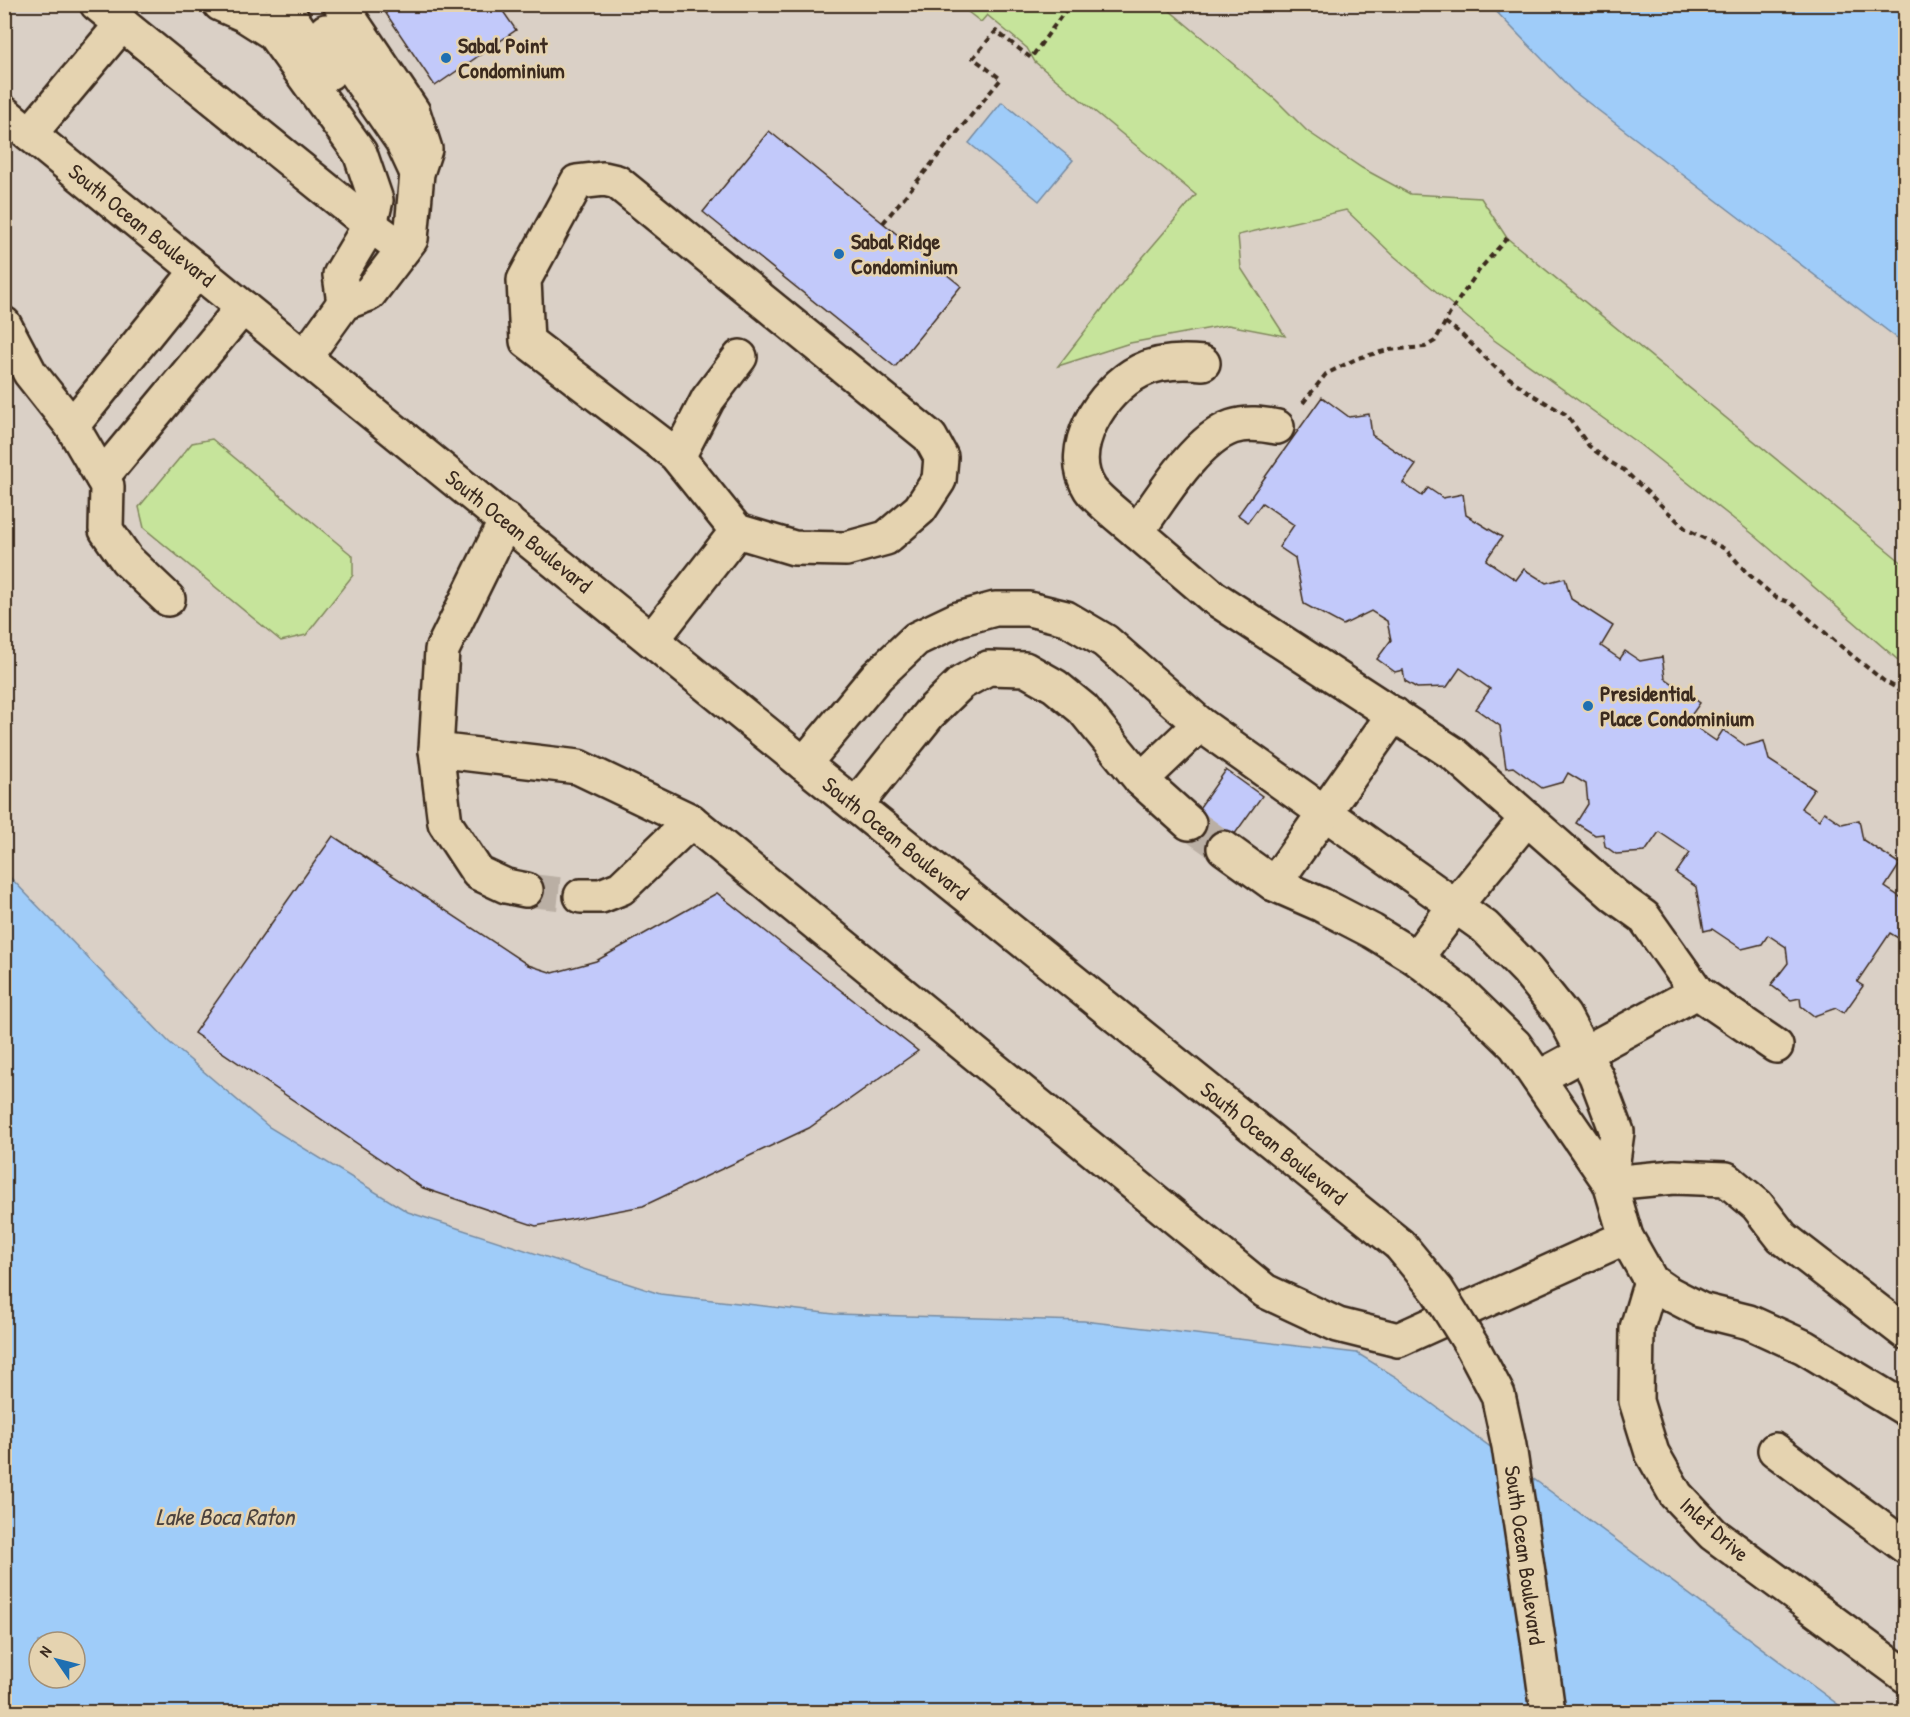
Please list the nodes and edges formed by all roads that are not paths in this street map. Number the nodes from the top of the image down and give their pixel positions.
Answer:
1 (340, 4) edge
2 (222, 5) edge
3 (110, 14) edge
4 (288, 14) edge
5 (4, 113) edge
6 (30, 134) junction
7 (417, 173) junction
8 (373, 212) junction
9 (403, 249) junction
10 (198, 270) junction
11 (344, 303) junction
12 (243, 307) junction
13 (4, 324) edge
14 (305, 357) junction
15 (740, 357) dead end
16 (1203, 363) dead end
17 (72, 426) junction
18 (1277, 427) road end
19 (678, 457) junction
20 (102, 477) junction
21 (506, 520) junction
22 (737, 531) junction
23 (1137, 532) junction
24 (168, 598) dead end
25 (652, 640) junction
26 (1394, 714) junction
27 (1200, 724) junction
28 (436, 750) junction
29 (804, 764) junction
30 (1141, 780) junction
31 (856, 805) junction
32 (1324, 813) junction
33 (1527, 818) junction
34 (690, 821) junction
35 (1188, 823) tunnel mouth
36 (1224, 848) tunnel mouth
37 (1274, 884) junction
38 (526, 890) tunnel mouth
39 (581, 896) tunnel mouth
40 (1455, 906) junction
41 (1416, 958) junction
42 (1697, 992) junction
43 (1776, 1046) dead end
44 (1584, 1054) junction
45 (1538, 1078) junction
46 (1610, 1183) junction
47 (1626, 1237) junction
48 (1652, 1281) junction
49 (1905, 1333) edge
50 (1905, 1409) edge
51 (1775, 1450) dead end
52 (1905, 1547) edge
53 (1905, 1676) edge
54 (1548, 1713) edge

1 - 7 main road
2 - 4 main road
3 - 6 main road
3 - 8 main road
4 - 7 main road
4 - 8 main road
5 - 6 main road, South Ocean Boulevard
6 - 10 main road, South Ocean Boulevard
7 - 9 main road
8 - 9 main road
8 - 11 main road
9 - 11 main road
10 - 12 main road, South Ocean Boulevard
10 - 17 main road
11 - 14 main road
12 - 14 main road, South Ocean Boulevard
12 - 20 main road
13 - 17 main road
14 - 21 main road, South Ocean Boulevard
15 - 19 main road
16 - 23 main road
17 - 20 main road
18 - 23 main road
19 - 22 main road
19 - 22 main road
20 - 24 main road
21 - 25 main road, South Ocean Boulevard
21 - 28 main road
22 - 25 main road
23 - 26 main road
25 - 29 main road, South Ocean Boulevard
26 - 32 main road
26 - 33 main road
27 - 29 main road
27 - 30 main road
27 - 32 main road
28 - 34 main road
28 - 38 main road
29 - 31 main road, South Ocean Boulevard
30 - 31 main road
30 - 35 main road
31 - 54 main road, South Ocean Boulevard, bridge
32 - 37 main road
32 - 40 main road
33 - 40 main road
33 - 42 main road
34 - 39 main road
34 - 47 main road
36 - 37 main road
37 - 41 main road
40 - 41 main road
40 - 44 main road
41 - 45 main road
42 - 43 main road
42 - 44 main road
44 - 45 main road
44 - 46 main road
45 - 46 main road
46 - 47 main road
46 - 49 main road
47 - 48 main road
48 - 50 main road
48 - 53 main road, Inlet Drive
51 - 52 main road

